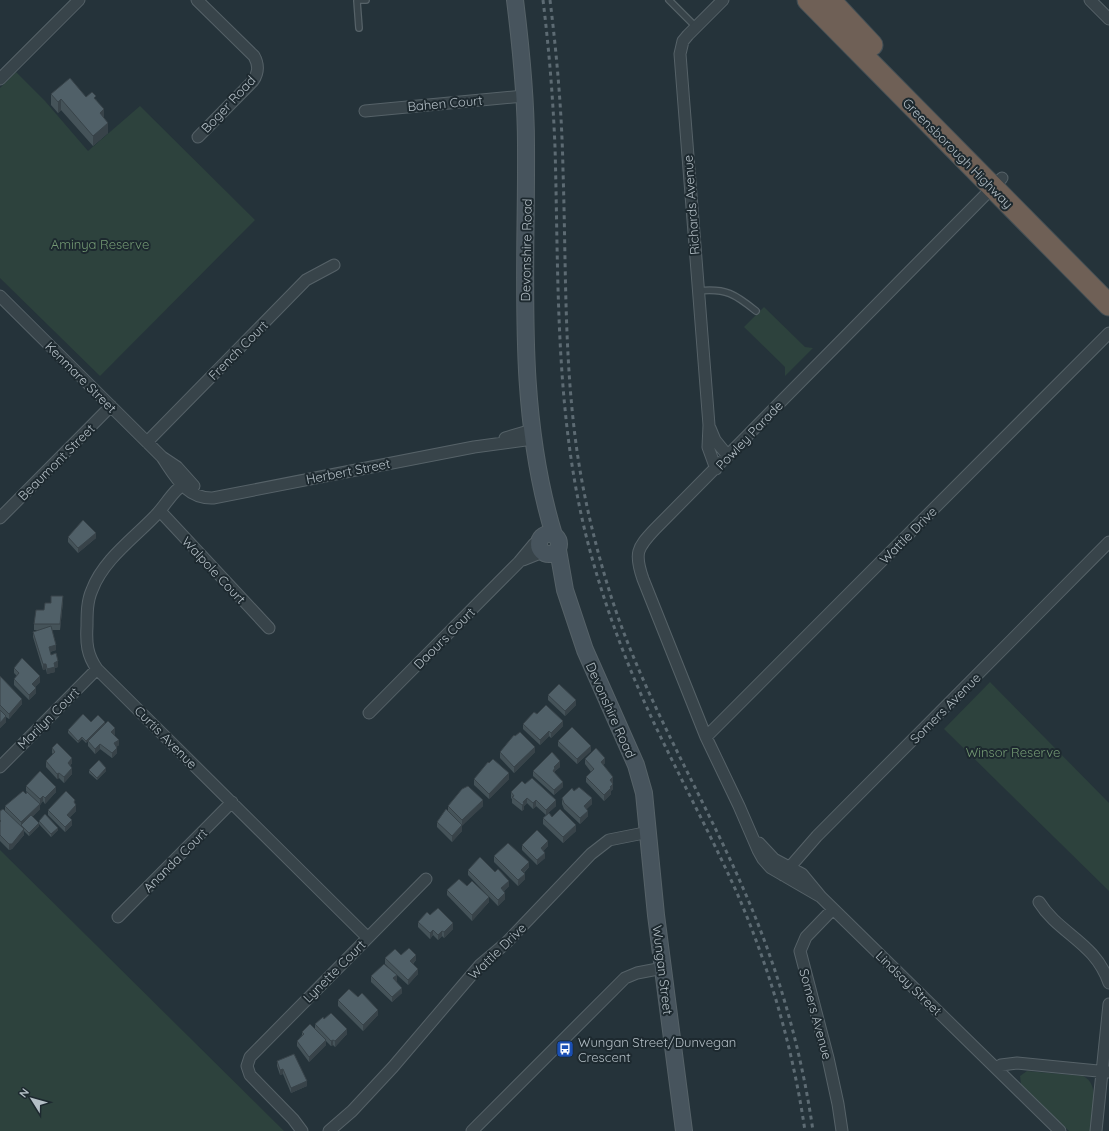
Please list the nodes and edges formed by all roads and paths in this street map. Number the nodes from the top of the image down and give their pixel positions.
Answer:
1 (79, 0) edge
2 (197, 0) edge
3 (357, 0) edge
4 (366, 0) edge
5 (515, 0) edge
6 (669, 0) edge
7 (723, 0) edge
8 (808, 0) edge
9 (830, 0) edge
10 (1090, 0) edge
11 (1109, 19) edge
12 (696, 27) junction
13 (359, 28) dead end
14 (0, 79) edge
15 (524, 96) junction
16 (365, 111) dead end
17 (198, 137) dead end
18 (998, 183) junction
19 (334, 264) dead end
20 (1109, 288) edge
21 (698, 291) junction
22 (0, 296) edge
23 (1109, 305) edge
24 (756, 311) dead end
25 (1109, 333) edge
26 (111, 406) junction
27 (709, 425) junction
28 (532, 435) junction
29 (147, 442) junction
30 (728, 456) junction
31 (716, 469) junction
32 (185, 485) junction
33 (160, 511) junction
34 (0, 518) edge
35 (1109, 542) edge
36 (547, 545) junction
37 (269, 628) dead end
38 (97, 669) junction
39 (369, 713) dead end
40 (706, 737) junction
41 (0, 767) edge
42 (232, 802) junction
43 (649, 832) junction
44 (787, 871) junction
45 (426, 879) dead end
46 (1039, 902) dead end
47 (833, 909) junction
48 (118, 917) dead end
49 (367, 937) junction
50 (662, 968) junction
51 (1109, 983) edge
52 (1109, 1004) edge
53 (996, 1068) junction
54 (1105, 1072) edge
55 (302, 1131) edge
56 (329, 1131) edge
57 (472, 1131) edge
58 (684, 1131) edge
59 (842, 1131) edge
60 (1060, 1131) edge
61 (1096, 1131) edge

1 - 14 street
2 - 17 street, Boger Road
3 - 4 lane
3 - 13 lane
5 - 15 street, Devonshire Road
6 - 12 lane
7 - 12 street, Richards Avenue
8 - 18 highway, Greensborough Highway
9 - 18 highway, Greensborough Highway
10 - 11 street
12 - 21 street, Richards Avenue
15 - 16 street, Bahen Court
15 - 28 street, Devonshire Road
18 - 20 highway, Greensborough Highway
18 - 23 highway, Greensborough Highway
18 - 30 street, Powley Parade
19 - 29 street, French Court
21 - 24 lane
21 - 27 street, Richards Avenue
22 - 26 street, Kenmare Street
25 - 40 street, Wattle Drive
26 - 29 street, Kenmare Street
26 - 34 street, Beaumont Street
27 - 30 street, Richards Avenue
27 - 31 street, Richards Avenue
28 - 32 street, Herbert Street
28 - 36 street, Devonshire Road
29 - 32 street, Kenmare Street
30 - 31 street, Powley Parade
31 - 40 street, Powley Parade
32 - 33 street, Curtis Avenue
33 - 37 street, Walpole Court
33 - 38 street, Curtis Avenue
35 - 44 street, Somers Avenue
36 - 39 street, Daours Court
36 - 43 street, Devonshire Road
38 - 41 street, Marilyn Court
38 - 42 street, Curtis Avenue
40 - 44 street, Lindsay Street
42 - 48 street, Ananda Court
42 - 49 street, Curtis Avenue
43 - 50 street, Wungan Street
43 - 56 street, Wattle Drive
44 - 47 street, Lindsay Street
45 - 49 street, Lynette Court
46 - 51 street
47 - 53 street, Lindsay Street
47 - 59 street, Somers Avenue
49 - 55 street, Lynette Court
50 - 57 street
50 - 58 street, Wungan Street
52 - 54 street
53 - 54 street
53 - 60 street, Lindsay Street
54 - 61 street

